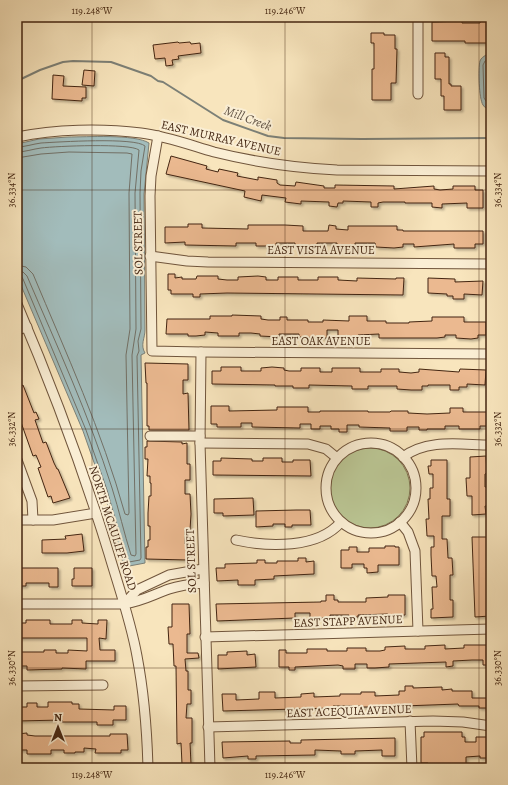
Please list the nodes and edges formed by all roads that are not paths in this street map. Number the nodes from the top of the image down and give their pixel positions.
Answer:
1 (418, 17) edge
2 (418, 94) dead end
3 (158, 136) junction
4 (17, 137) edge
5 (491, 171) edge
6 (150, 256) junction
7 (491, 264) edge
8 (17, 304) edge
9 (27, 327) junction
10 (17, 330) edge
11 (152, 351) joint
12 (201, 352) junction
13 (491, 354) edge
14 (150, 436) dead end
15 (200, 440) junction
16 (491, 445) edge
17 (404, 457) junction
18 (337, 458) junction
19 (17, 460) edge
20 (96, 513) junction
21 (17, 520) edge
22 (33, 520) junction
23 (341, 522) junction
24 (400, 522) junction
25 (236, 540) dead end
26 (203, 569) junction
27 (204, 583) junction
28 (17, 604) edge
29 (124, 604) junction
30 (491, 629) edge
31 (418, 631) junction
32 (206, 637) junction
33 (103, 685) dead end
34 (17, 686) edge
35 (410, 721) junction
36 (491, 726) edge
37 (208, 727) junction
38 (148, 768) edge
39 (210, 768) edge
40 (412, 768) edge

1 - 2 street
3 - 4 street, EAST MURRAY AVENUE
3 - 5 street, EAST MURRAY AVENUE
3 - 6 street, SOL STREET
6 - 7 street, EAST VISTA AVENUE
6 - 11 street, SOL STREET
8 - 9 street, NORTH MCAULIFF ROAD
9 - 10 street
9 - 20 street, NORTH MCAULIFF ROAD
11 - 12 street, EAST OAK AVENUE
12 - 13 street, EAST OAK AVENUE
12 - 15 street, SOL STREET
14 - 15 street
15 - 18 street
15 - 26 street, SOL STREET
16 - 17 street
17 - 18 street
17 - 24 street
18 - 23 street
19 - 22 street
20 - 22 street
20 - 29 street, NORTH MCAULIFF ROAD
21 - 22 street
23 - 24 street
23 - 25 street
24 - 31 street
26 - 27 street, SOL STREET
26 - 29 street
27 - 29 street
27 - 32 street, SOL STREET
28 - 29 street
29 - 38 street, NORTH MCAULIFF ROAD
30 - 31 street, EAST STAPP AVENUE
31 - 32 street, EAST STAPP AVENUE
32 - 37 street, SOL STREET
33 - 34 street
35 - 36 street, EAST ACEQUIA AVENUE
35 - 37 street, EAST ACEQUIA AVENUE
35 - 40 street
37 - 39 street, SOL STREET

